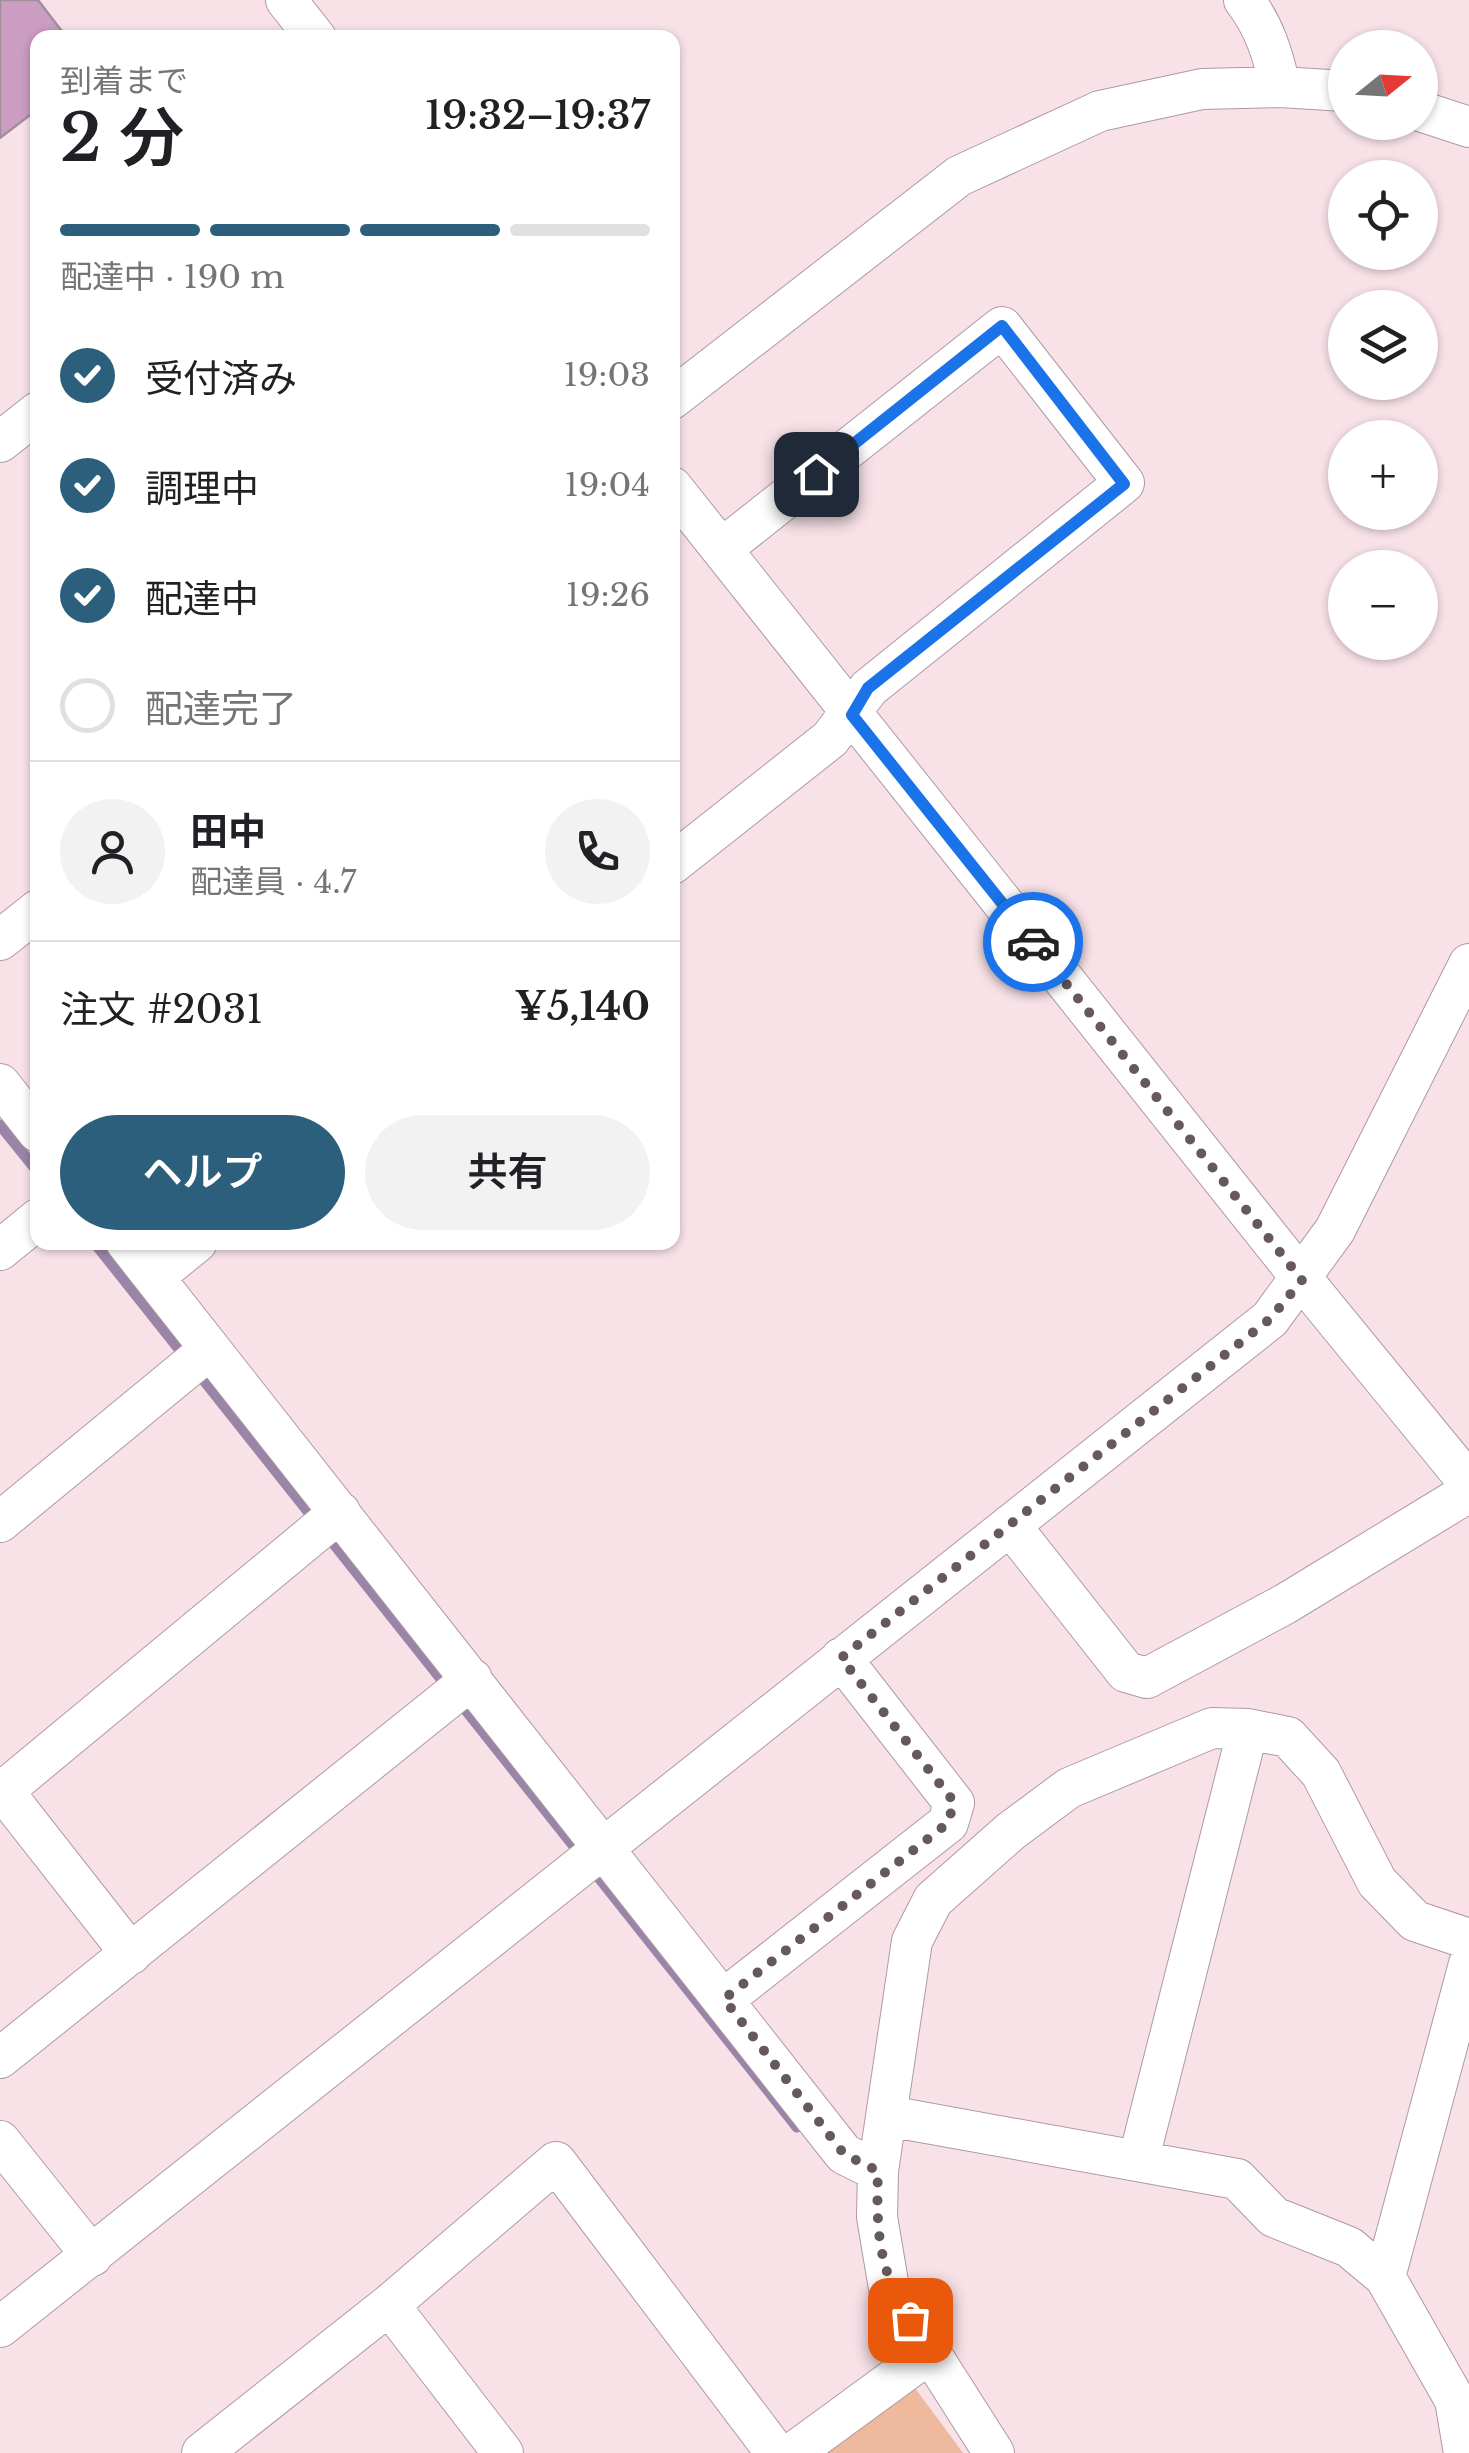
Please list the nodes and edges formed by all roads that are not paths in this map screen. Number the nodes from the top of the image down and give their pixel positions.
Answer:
1 (286, 0) edge
2 (1244, 0) edge
3 (310, 30) edge
4 (1280, 87) junction
5 (1328, 90) edge
6 (1438, 117) edge
7 (1469, 127) edge
8 (680, 393) edge
9 (30, 418) edge
10 (0, 442) edge
11 (680, 496) edge
12 (724, 547) junction
13 (852, 715) junction
14 (680, 858) edge
15 (30, 916) edge
16 (0, 940) edge
17 (1469, 964) edge
18 (0, 1084) edge
19 (30, 1122) edge
20 (30, 1226) edge
21 (0, 1250) edge
22 (133, 1250) edge
23 (187, 1250) edge
24 (154, 1276) junction
25 (1302, 1280) junction
26 (210, 1349) junction
27 (1469, 1483) edge
28 (1469, 1492) edge
29 (340, 1512) junction
30 (0, 1522) edge
31 (1010, 1525) junction
32 (841, 1658) junction
33 (472, 1679) junction
34 (1248, 1729) junction
35 (2, 1789) edge
36 (604, 1846) junction
37 (1469, 1939) edge
38 (131, 1954) junction
39 (1469, 1964) edge
40 (724, 1999) junction
41 (0, 2058) edge
42 (888, 2116) junction
43 (0, 2141) edge
44 (1139, 2158) junction
45 (878, 2171) junction
46 (92, 2256) junction
47 (1385, 2277) junction
48 (389, 2305) junction
49 (0, 2327) edge
50 (932, 2352) junction
51 (219, 2448) edge
52 (503, 2453) edge
53 (776, 2453) edge
54 (793, 2453) edge
55 (994, 2453) edge
56 (1464, 2453) edge

1 - 3 street
2 - 4 street
4 - 5 street
4 - 8 street
6 - 7 street
9 - 10 street
11 - 12 street
12 - 13 street
12 - 13 street
13 - 14 street
13 - 25 street
15 - 16 street
17 - 25 street
18 - 19 street
20 - 21 street
22 - 24 street
23 - 24 street
24 - 26 street
25 - 27 street
25 - 31 street
26 - 29 street
26 - 30 street
28 - 31 street
29 - 33 street
29 - 35 street
31 - 32 street
32 - 36 street
32 - 40 street
33 - 36 street
33 - 38 street
34 - 37 street
34 - 42 street
34 - 44 street
35 - 38 street
36 - 40 street
36 - 46 street
38 - 41 street
39 - 47 street
40 - 45 street
42 - 44 street
42 - 45 street
43 - 46 street
44 - 47 street
45 - 50 street
46 - 49 street
47 - 56 street
48 - 51 street
48 - 52 street
48 - 53 street
50 - 54 street
50 - 55 street

